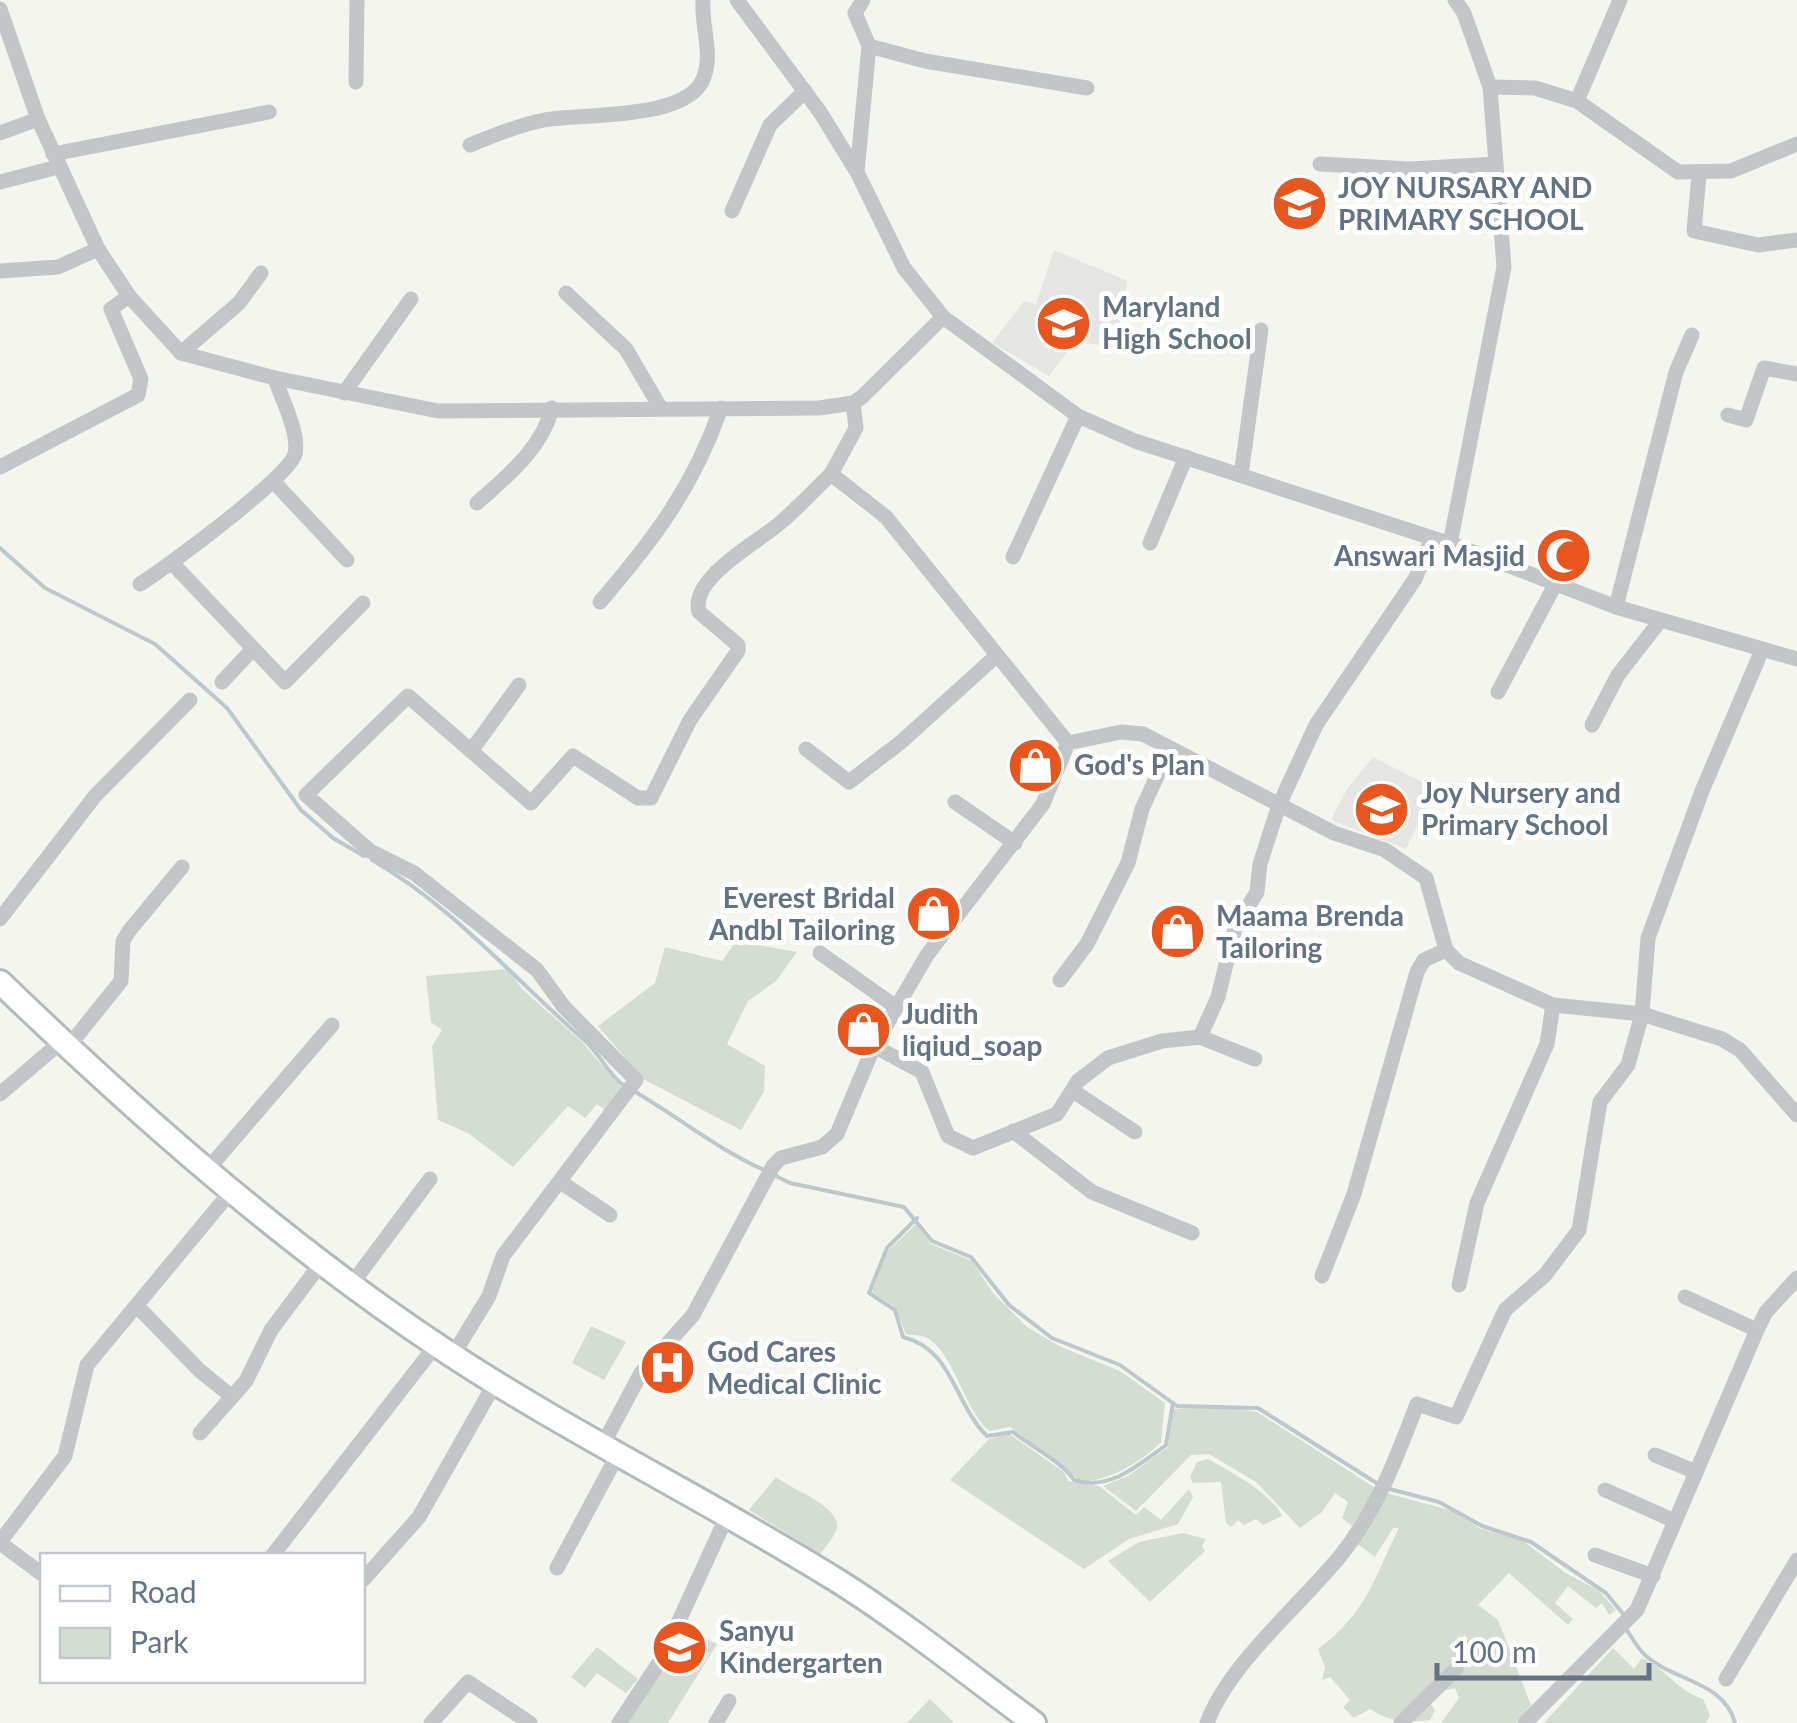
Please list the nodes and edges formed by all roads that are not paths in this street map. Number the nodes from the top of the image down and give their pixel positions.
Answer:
1 (357, 0) edge
2 (704, 0) edge
3 (738, 0) edge
4 (863, 0) edge
5 (1455, 0) edge
6 (1620, 0) edge
7 (0, 9) edge
8 (869, 46) junction
9 (356, 82) dead end
10 (1490, 87) junction
11 (1087, 88) dead end
12 (805, 91) junction
13 (1577, 101) junction
14 (269, 112) dead end
15 (38, 119) junction
16 (0, 134) edge
17 (1797, 144) edge
18 (470, 145) dead end
19 (55, 160) junction
20 (1320, 164) dead end
21 (1496, 164) junction
22 (857, 172) junction
23 (1699, 174) junction
24 (0, 182) edge
25 (732, 211) dead end
26 (1797, 240) edge
27 (98, 249) junction
28 (0, 271) edge
29 (261, 273) dead end
30 (566, 292) dead end
31 (129, 296) junction
32 (411, 299) dead end
33 (942, 317) junction
34 (1261, 330) dead end
35 (1692, 335) dead end
36 (181, 353) junction
37 (1797, 374) edge
38 (275, 378) junction
39 (344, 393) junction
40 (853, 403) junction
41 (660, 407) junction
42 (552, 408) junction
43 (721, 408) junction
44 (1728, 414) dead end
45 (1078, 416) junction
46 (1186, 457) junction
47 (0, 467) edge
48 (831, 474) junction
49 (1240, 475) junction
50 (274, 482) junction
51 (477, 503) dead end
52 (1432, 538) junction
53 (1150, 544) dead end
54 (1450, 544) junction
55 (1014, 556) dead end
56 (347, 560) dead end
57 (173, 564) junction
58 (1556, 583) junction
59 (140, 584) dead end
60 (600, 602) dead end
61 (363, 604) dead end
62 (1616, 607) junction
63 (1660, 621) junction
64 (253, 649) junction
65 (1762, 650) junction
66 (995, 657) junction
67 (1797, 659) edge
68 (222, 682) dead end
69 (519, 685) dead end
70 (1498, 692) dead end
71 (190, 700) dead end
72 (1592, 724) dead end
73 (1068, 742) junction
74 (806, 749) dead end
75 (471, 750) junction
76 (1169, 750) junction
77 (955, 802) dead end
78 (1279, 805) junction
79 (1015, 843) junction
80 (182, 867) dead end
81 (0, 919) edge
82 (1446, 950) junction
83 (820, 953) dead end
84 (1060, 980) dead end
85 (0, 982) edge
86 (1553, 1005) junction
87 (896, 1008) junction
88 (1642, 1014) junction
89 (332, 1025) dead end
90 (1200, 1037) junction
91 (65, 1044) junction
92 (874, 1046) junction
93 (1255, 1059) dead end
94 (1073, 1091) junction
95 (0, 1094) edge
96 (1797, 1115) edge
97 (1013, 1131) junction
98 (1136, 1132) dead end
99 (208, 1168) junction
100 (430, 1179) dead end
101 (562, 1183) junction
102 (233, 1189) junction
103 (610, 1215) dead end
104 (1192, 1233) dead end
105 (322, 1262) junction
106 (1322, 1276) dead end
107 (1797, 1278) edge
108 (351, 1285) junction
109 (1459, 1285) dead end
110 (1685, 1297) dead end
111 (136, 1306) junction
112 (1758, 1330) junction
113 (444, 1350) junction
114 (495, 1383) junction
115 (231, 1396) junction
116 (200, 1433) dead end
117 (609, 1452) junction
118 (1656, 1456) dead end
119 (1696, 1472) junction
120 (1605, 1490) dead end
121 (727, 1516) junction
122 (1676, 1520) junction
123 (0, 1542) edge
124 (275, 1553) edge
125 (1595, 1555) dead end
126 (1797, 1560) edge
127 (557, 1568) dead end
128 (40, 1572) edge
129 (1653, 1576) junction
130 (365, 1578) edge
131 (1456, 1669) dead end
132 (1726, 1679) dead end
133 (729, 1701) dead end
134 (430, 1723) edge
135 (530, 1723) edge
136 (619, 1723) edge
137 (716, 1723) edge
138 (1034, 1723) edge
139 (1206, 1723) edge
140 (1401, 1723) edge
141 (1525, 1723) edge

1 - 9 street
2 - 18 street
3 - 12 street
4 - 8 street
5 - 10 street
6 - 13 street
7 - 15 street
8 - 11 street
8 - 22 street
10 - 13 street
10 - 21 street
12 - 22 street
12 - 25 street
13 - 23 street
14 - 19 street
15 - 16 street
15 - 19 street
17 - 23 street
19 - 24 street
19 - 27 street
20 - 21 street
21 - 54 street
22 - 33 street
23 - 26 street
27 - 28 street
27 - 31 street
29 - 36 street
30 - 41 street
31 - 36 street
31 - 47 street
32 - 39 street
33 - 40 street
33 - 45 street
34 - 49 street
35 - 62 street
36 - 38 street
37 - 44 street
38 - 39 street
38 - 50 street
39 - 42 street
40 - 43 street
40 - 48 street
41 - 42 street
41 - 43 street
42 - 51 street
43 - 60 street
45 - 46 street
45 - 55 street
46 - 49 street
46 - 53 street
48 - 66 street
48 - 75 street
49 - 52 street
50 - 56 street
50 - 57 street
52 - 54 street
52 - 78 street
54 - 58 street
57 - 59 street
57 - 64 street
58 - 62 street
58 - 70 street
61 - 64 street
62 - 63 street
63 - 65 street
63 - 72 street
64 - 68 street
65 - 67 street
65 - 88 street
66 - 73 street
66 - 74 street
69 - 75 street
71 - 81 street
73 - 76 street
73 - 79 street
75 - 101 street
76 - 78 street
76 - 84 street
77 - 79 street
78 - 82 street
78 - 90 street
79 - 87 street
80 - 91 street
82 - 86 street
82 - 106 street
83 - 87 street
85 - 91 main road
86 - 88 street
86 - 109 street
87 - 92 street
88 - 96 street
88 - 139 street
89 - 99 street
90 - 93 street
90 - 94 street
91 - 95 street
91 - 99 main road
92 - 97 street
92 - 117 street
94 - 97 street
94 - 98 street
97 - 104 street
99 - 102 main road
100 - 108 street
101 - 103 street
101 - 113 street
102 - 105 main road
102 - 111 street
105 - 108 main road
105 - 115 street
107 - 112 street
108 - 113 main road
110 - 112 street
111 - 115 street
111 - 123 street
112 - 119 street
113 - 114 main road
113 - 124 street
114 - 117 main road
114 - 130 street
115 - 116 street
117 - 121 main road
117 - 127 street
118 - 119 street
119 - 122 street
120 - 122 street
121 - 136 street
121 - 138 main road
122 - 129 street
123 - 128 street
125 - 129 street
126 - 132 street
129 - 141 street
131 - 140 street
133 - 137 street
134 - 135 street

